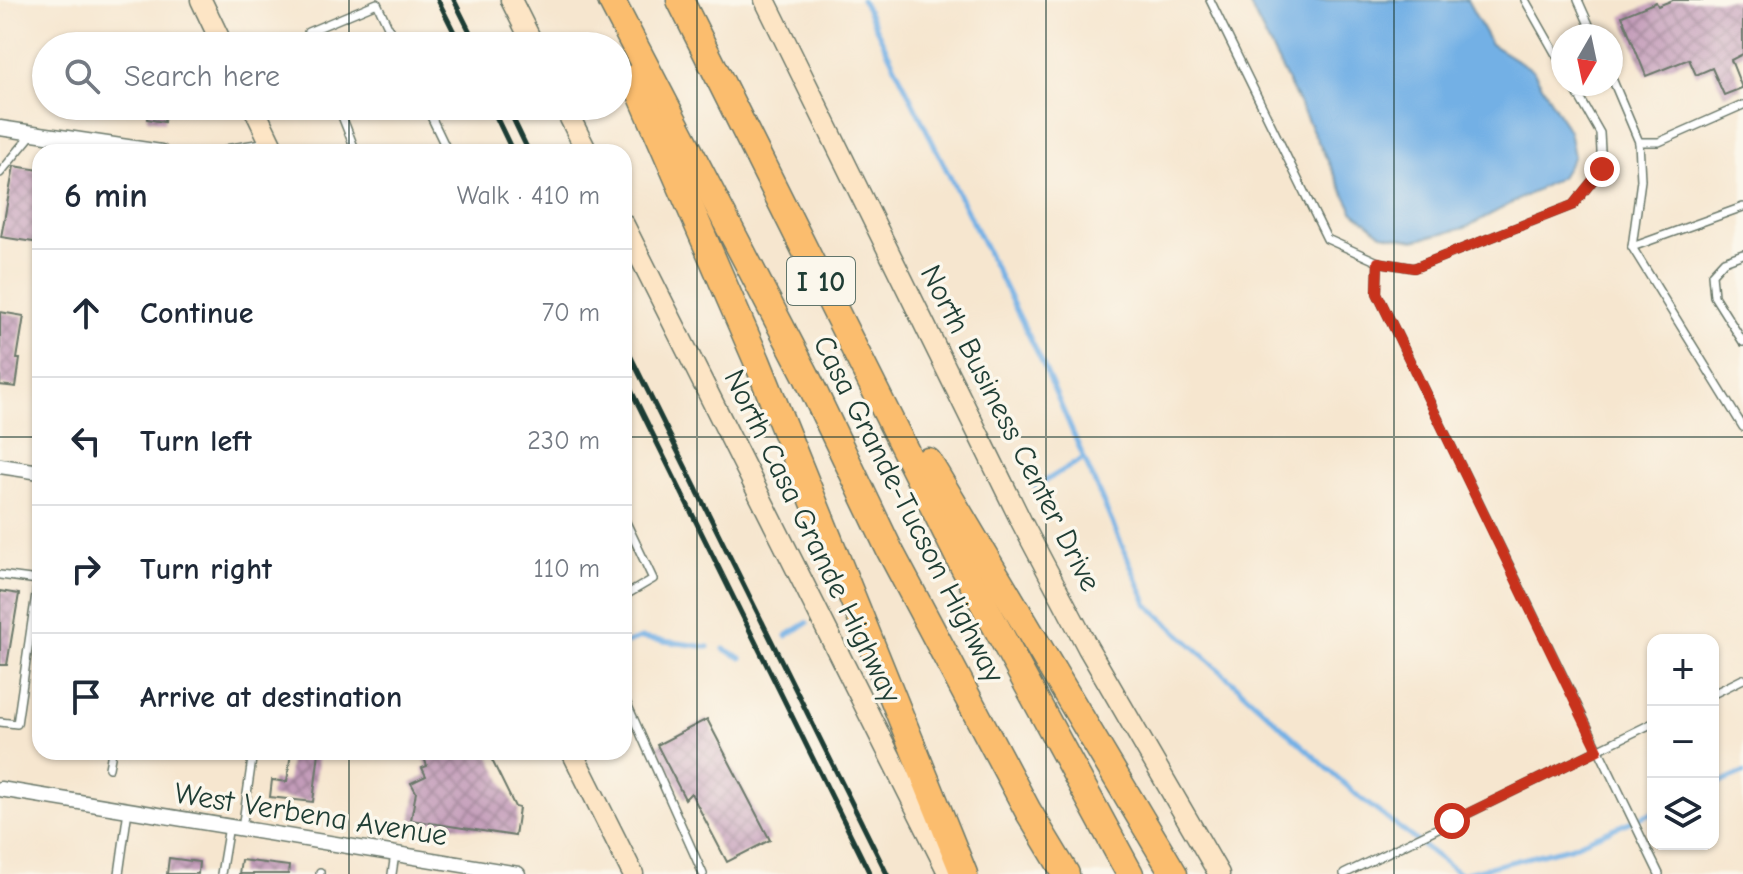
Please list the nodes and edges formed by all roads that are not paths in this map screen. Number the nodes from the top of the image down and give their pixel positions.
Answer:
1 (201, 0) edge
2 (511, 0) edge
3 (603, 0) edge
4 (611, 0) edge
5 (680, 0) edge
6 (765, 0) edge
7 (1210, 0) edge
8 (1525, 0) edge
9 (1578, 0) edge
10 (1589, 24) edge
11 (216, 32) edge
12 (308, 32) edge
13 (390, 32) edge
14 (527, 32) edge
15 (616, 32) edge
16 (628, 32) edge
17 (632, 40) edge
18 (1551, 46) edge
19 (632, 71) edge
20 (1579, 96) edge
21 (1619, 96) edge
22 (1743, 105) edge
23 (260, 120) edge
24 (343, 120) edge
25 (433, 120) edge
26 (571, 120) edge
27 (0, 128) edge
28 (33, 133) junction
29 (1639, 142) junction
30 (94, 144) edge
31 (271, 144) edge
32 (353, 144) edge
33 (444, 144) edge
34 (583, 144) edge
35 (0, 173) edge
36 (1743, 207) edge
37 (632, 241) edge
38 (1632, 247) junction
39 (1743, 254) edge
40 (1378, 262) junction
41 (826, 292) junction
42 (1743, 342) edge
43 (1743, 427) edge
44 (0, 466) edge
45 (32, 471) edge
46 (632, 535) edge
47 (0, 575) edge
48 (32, 579) edge
49 (632, 591) edge
50 (32, 621) edge
51 (1743, 679) edge
52 (1719, 691) edge
53 (632, 715) edge
54 (0, 722) edge
55 (1647, 726) edge
56 (1598, 750) junction
57 (110, 760) edge
58 (251, 760) edge
59 (576, 760) edge
60 (109, 768) dead end
61 (0, 789) edge
62 (128, 810) junction
63 (235, 828) junction
64 (395, 854) junction
65 (486, 871) edge
66 (119, 874) edge
67 (221, 874) edge
68 (392, 874) edge
69 (518, 874) edge
70 (633, 874) edge
71 (703, 874) edge
72 (949, 874) edge
73 (964, 874) edge
74 (1066, 874) edge
75 (1130, 874) edge
76 (1174, 874) edge
77 (1219, 874) edge
78 (1344, 874) edge
79 (1659, 874) edge

1 - 11 main road
2 - 14 main road
3 - 15 highway
4 - 16 highway, Casa Grande-Tucson Highway / I 10
5 - 41 highway, Casa Grande-Tucson Highway / I 10
6 - 77 main road, North Business Center Drive
7 - 40 lane
8 - 18 lane
9 - 10 lane
12 - 13 lane
17 - 74 highway, Casa Grande-Tucson Highway / I 10
19 - 73 highway
20 - 40 lane
21 - 29 lane
22 - 29 lane
23 - 31 main road
24 - 32 lane
25 - 33 lane
26 - 34 main road
27 - 28 street
28 - 30 street
28 - 35 lane
29 - 38 lane
36 - 38 lane
37 - 72 main road, North Casa Grande Highway
38 - 43 lane
39 - 42 lane
40 - 56 lane
41 - 75 highway, Casa Grande-Tucson Highway / I 10
41 - 76 highway
44 - 45 street
46 - 49 lane
47 - 48 lane
50 - 54 lane
51 - 52 lane
53 - 71 lane
55 - 56 lane
56 - 78 lane
56 - 79 lane
57 - 60 lane
58 - 63 lane
59 - 70 main road
61 - 62 street, West Verbena Avenue
62 - 63 street, West Verbena Avenue
62 - 66 lane
63 - 64 street, West Verbena Avenue
63 - 67 lane
64 - 65 street, West Verbena Avenue
64 - 68 lane
65 - 69 street, West Verbena Avenue

